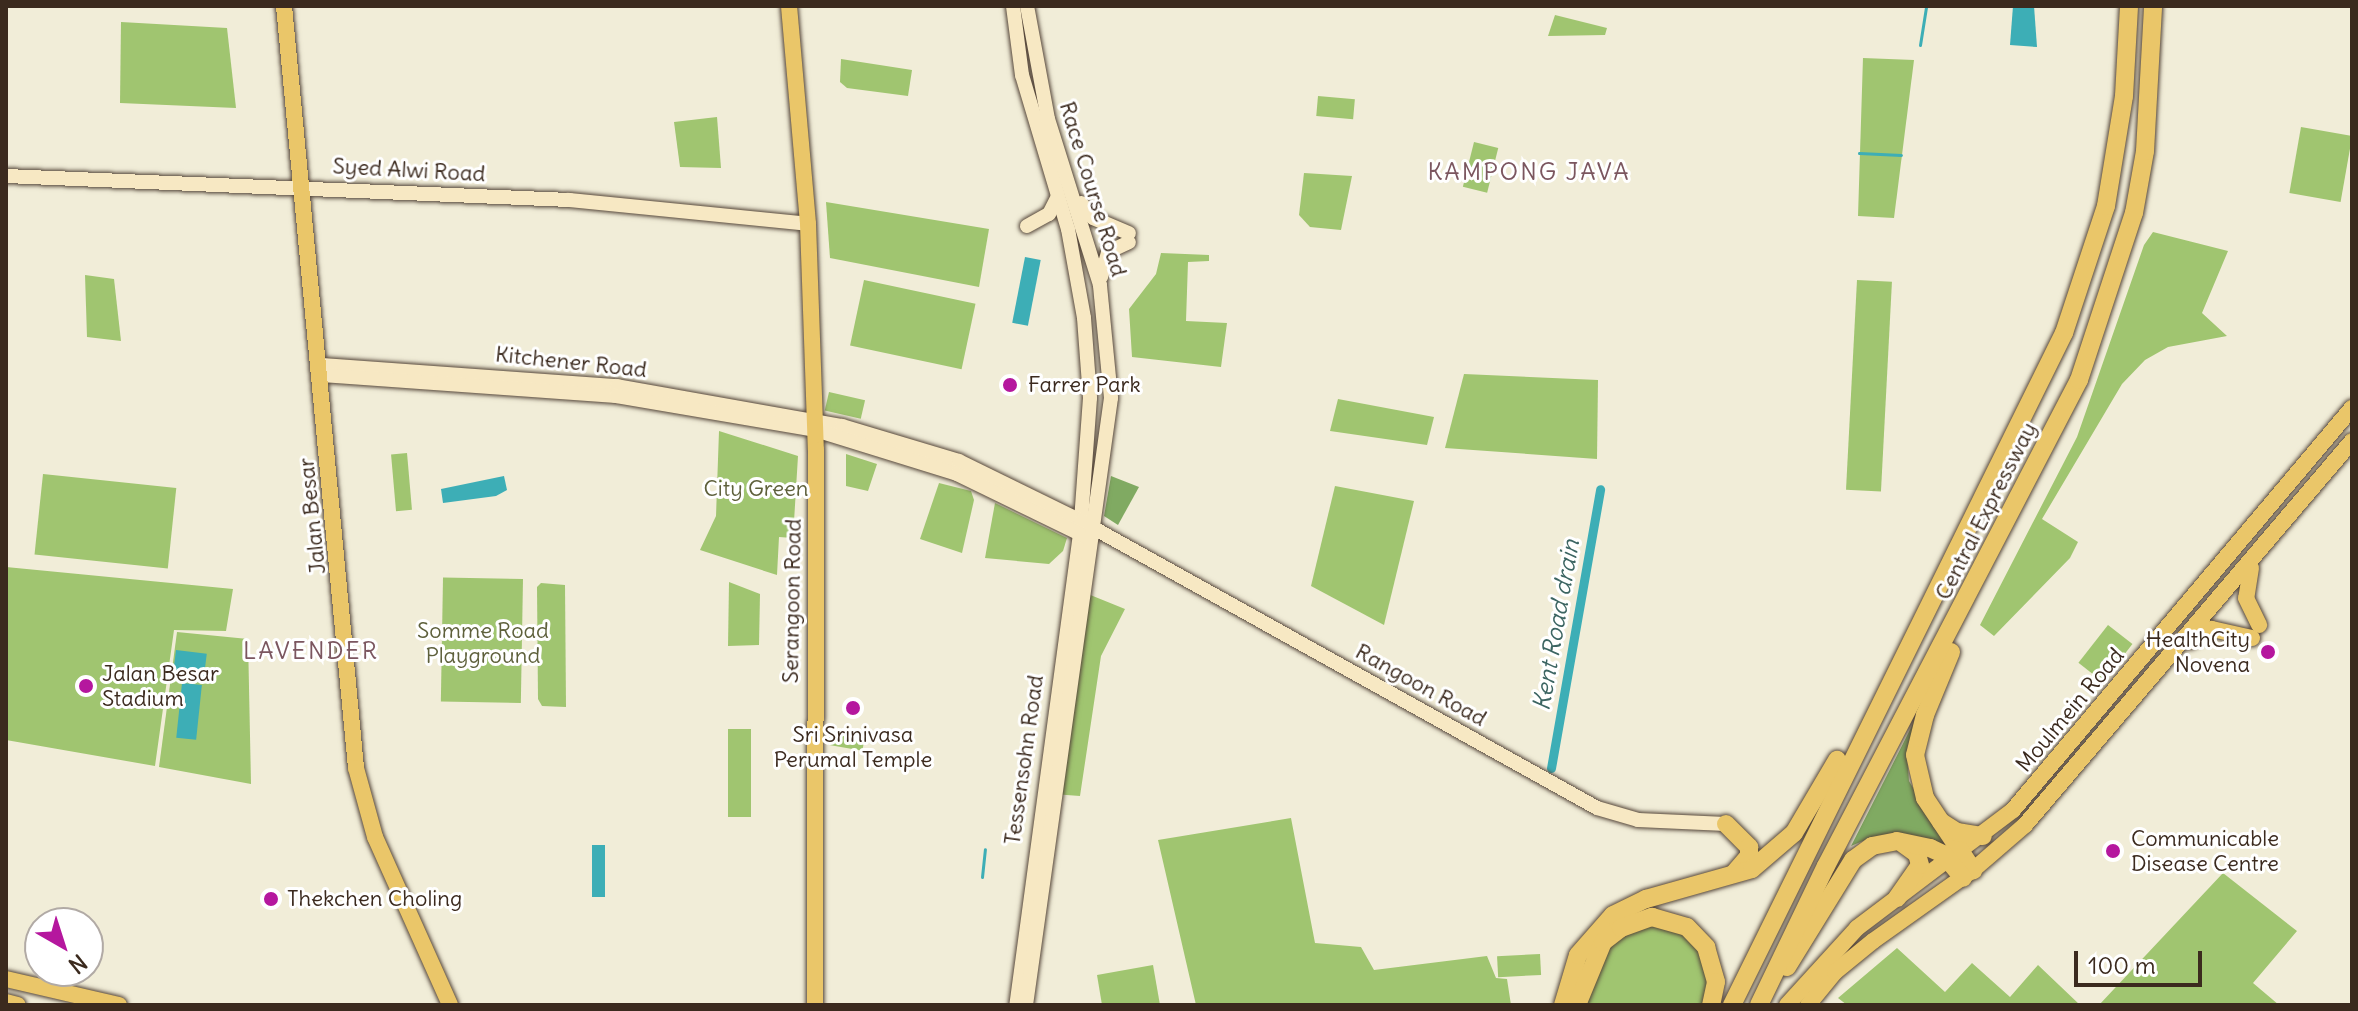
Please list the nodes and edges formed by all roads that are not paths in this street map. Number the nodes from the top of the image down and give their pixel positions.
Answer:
1 (284, 6) edge
2 (789, 6) edge
3 (1013, 6) edge
4 (1027, 6) edge
5 (2153, 9) edge
6 (2130, 14) edge
7 (6, 176) edge
8 (302, 186) junction
9 (1072, 190) junction
10 (1057, 198) junction
11 (808, 224) junction
12 (1027, 226) dead end
13 (1100, 285) junction
14 (322, 370) junction
15 (2352, 408) edge
16 (815, 425) junction
17 (2352, 441) edge
18 (1091, 533) junction
19 (2254, 559) junction
20 (1953, 628) junction
21 (1909, 640) junction
22 (2174, 653) junction
23 (1935, 818) junction
24 (1726, 824) joint
25 (1983, 836) junction
26 (1897, 841) junction
27 (1955, 858) junction
28 (1968, 874) junction
29 (1726, 880) junction
30 (1897, 898) junction
31 (6, 979) edge
32 (1763, 998) edge
33 (6, 1002) edge
34 (450, 1003) edge
35 (1574, 1004) edge
36 (18, 1005) edge
37 (119, 1005) edge
38 (815, 1005) edge
39 (1016, 1005) edge
40 (1026, 1005) edge
41 (1711, 1005) edge
42 (1732, 1005) edge
43 (1787, 1005) edge
44 (1808, 1005) edge

1 - 8 main road, Jalan Besar
2 - 11 main road, Serangoon Road
3 - 10 street, Race Course Road
4 - 9 street, Race Course Road
5 - 20 highway, Central Expressway
6 - 21 highway, Central Expressway
7 - 8 street, Syed Alwi Road
8 - 11 street, Syed Alwi Road
8 - 14 main road, Jalan Besar
9 - 13 street, Race Course Road
9 - 13 street
10 - 12 street
10 - 18 street, Race Course Road
11 - 16 main road, Serangoon Road
13 - 18 street, Race Course Road
14 - 16 street, Kitchener Road
14 - 34 main road, Jalan Besar
15 - 25 main road, Moulmein Road
16 - 18 street, Rangoon Road
16 - 38 main road, Serangoon Road
17 - 19 main road, Moulmein Road
18 - 24 street, Rangoon Road
18 - 39 street, Tessensohn Road
18 - 40 street, Tessensohn Road
19 - 22 main road, Moulmein Road
19 - 22 main road
20 - 23 highway
20 - 32 highway, Central Expressway
21 - 29 highway
21 - 42 highway, Central Expressway
22 - 28 main road, Moulmein Road
23 - 25 highway
23 - 27 highway
24 - 29 highway
25 - 27 main road, Moulmein Road
26 - 27 highway
26 - 30 highway
26 - 32 highway
27 - 28 highway
27 - 30 main road, Moulmein Road
28 - 44 main road, Moulmein Road
29 - 35 highway
30 - 43 main road, Moulmein Road
31 - 37 main road
33 - 36 main road
35 - 41 highway

